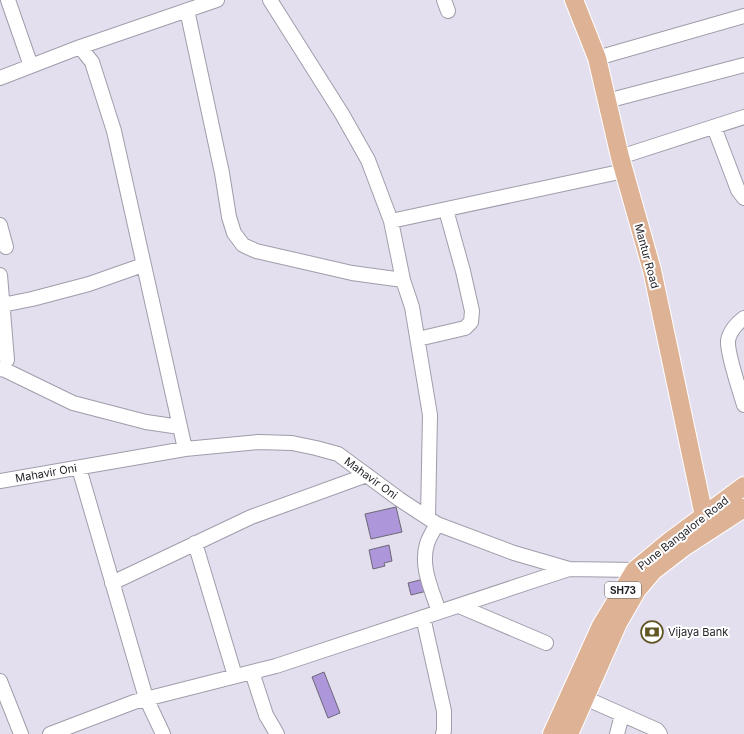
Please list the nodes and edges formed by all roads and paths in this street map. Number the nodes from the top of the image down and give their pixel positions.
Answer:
1 (8, 0) edge
2 (217, 0) edge
3 (270, 0) edge
4 (574, 0) edge
5 (187, 10) junction
6 (744, 16) edge
7 (80, 46) junction
8 (596, 58) junction
9 (744, 65) edge
10 (31, 66) junction
11 (0, 78) edge
12 (606, 101) junction
13 (744, 117) edge
14 (714, 127) junction
15 (622, 164) junction
16 (744, 198) edge
17 (446, 210) junction
18 (391, 221) junction
19 (0, 225) edge
20 (6, 247) dead end
21 (144, 265) junction
22 (0, 275) edge
23 (403, 280) junction
24 (2, 305) junction
25 (744, 318) edge
26 (418, 339) junction
27 (4, 365) edge
28 (744, 405) edge
29 (180, 426) junction
30 (185, 450) junction
31 (79, 468) junction
32 (367, 475) junction
33 (0, 481) edge
34 (744, 486) edge
35 (744, 508) edge
36 (704, 516) junction
37 (432, 521) junction
38 (195, 543) junction
39 (569, 569) junction
40 (635, 570) junction
41 (112, 583) junction
42 (459, 606) junction
43 (439, 612) junction
44 (423, 617) junction
45 (546, 643) dead end
46 (593, 662) junction
47 (252, 672) junction
48 (235, 676) junction
49 (0, 681) edge
50 (146, 698) junction
51 (585, 698) junction
52 (622, 715) junction
53 (21, 734) edge
54 (50, 734) edge
55 (163, 734) edge
56 (277, 734) edge
57 (443, 734) edge
58 (552, 734) edge
59 (569, 734) edge
60 (617, 734) edge
61 (660, 734) edge

1 - 10 street
2 - 5 street
3 - 18 street
4 - 8 main road, Mantur Road
5 - 7 street
5 - 23 street
6 - 8 street
7 - 10 street
7 - 21 street
8 - 12 main road, Mantur Road
9 - 12 street
10 - 11 street
12 - 15 main road, Mantur Road
13 - 14 street
14 - 15 street
14 - 16 street
15 - 17 street
15 - 36 main road, Mantur Road
17 - 18 street
17 - 26 street
18 - 23 street
19 - 20 street
21 - 24 street
21 - 29 street
22 - 24 street
23 - 26 street
24 - 27 street
25 - 28 street
26 - 37 street
27 - 29 street
29 - 30 street
30 - 31 street, Mahavir Oni
30 - 32 street, Mahavir Oni
31 - 33 street, Mahavir Oni
31 - 41 street
32 - 37 street, Mahavir Oni
32 - 38 street
34 - 36 main road, Pune Bangalore Road / SH73
35 - 46 main road, Pune Bangalore Road / SH73
36 - 40 main road, Pune Bangalore Road / SH73
37 - 39 street, Mahavir Oni
37 - 43 street
38 - 41 street
38 - 48 street
39 - 40 street, Mahavir Oni
39 - 42 street
40 - 46 main road, Pune Bangalore Road / SH73
41 - 50 street
42 - 43 street
42 - 45 street
43 - 44 street
44 - 47 street
44 - 57 street
46 - 51 main road, Pune Bangalore Road / SH73
46 - 58 main road, Pune Bangalore Road / SH73
47 - 48 street
47 - 56 street
48 - 50 street
49 - 53 street
50 - 54 street
50 - 55 street
51 - 52 street
51 - 59 main road, Pune Bangalore Road / SH73
52 - 60 street
52 - 61 street

